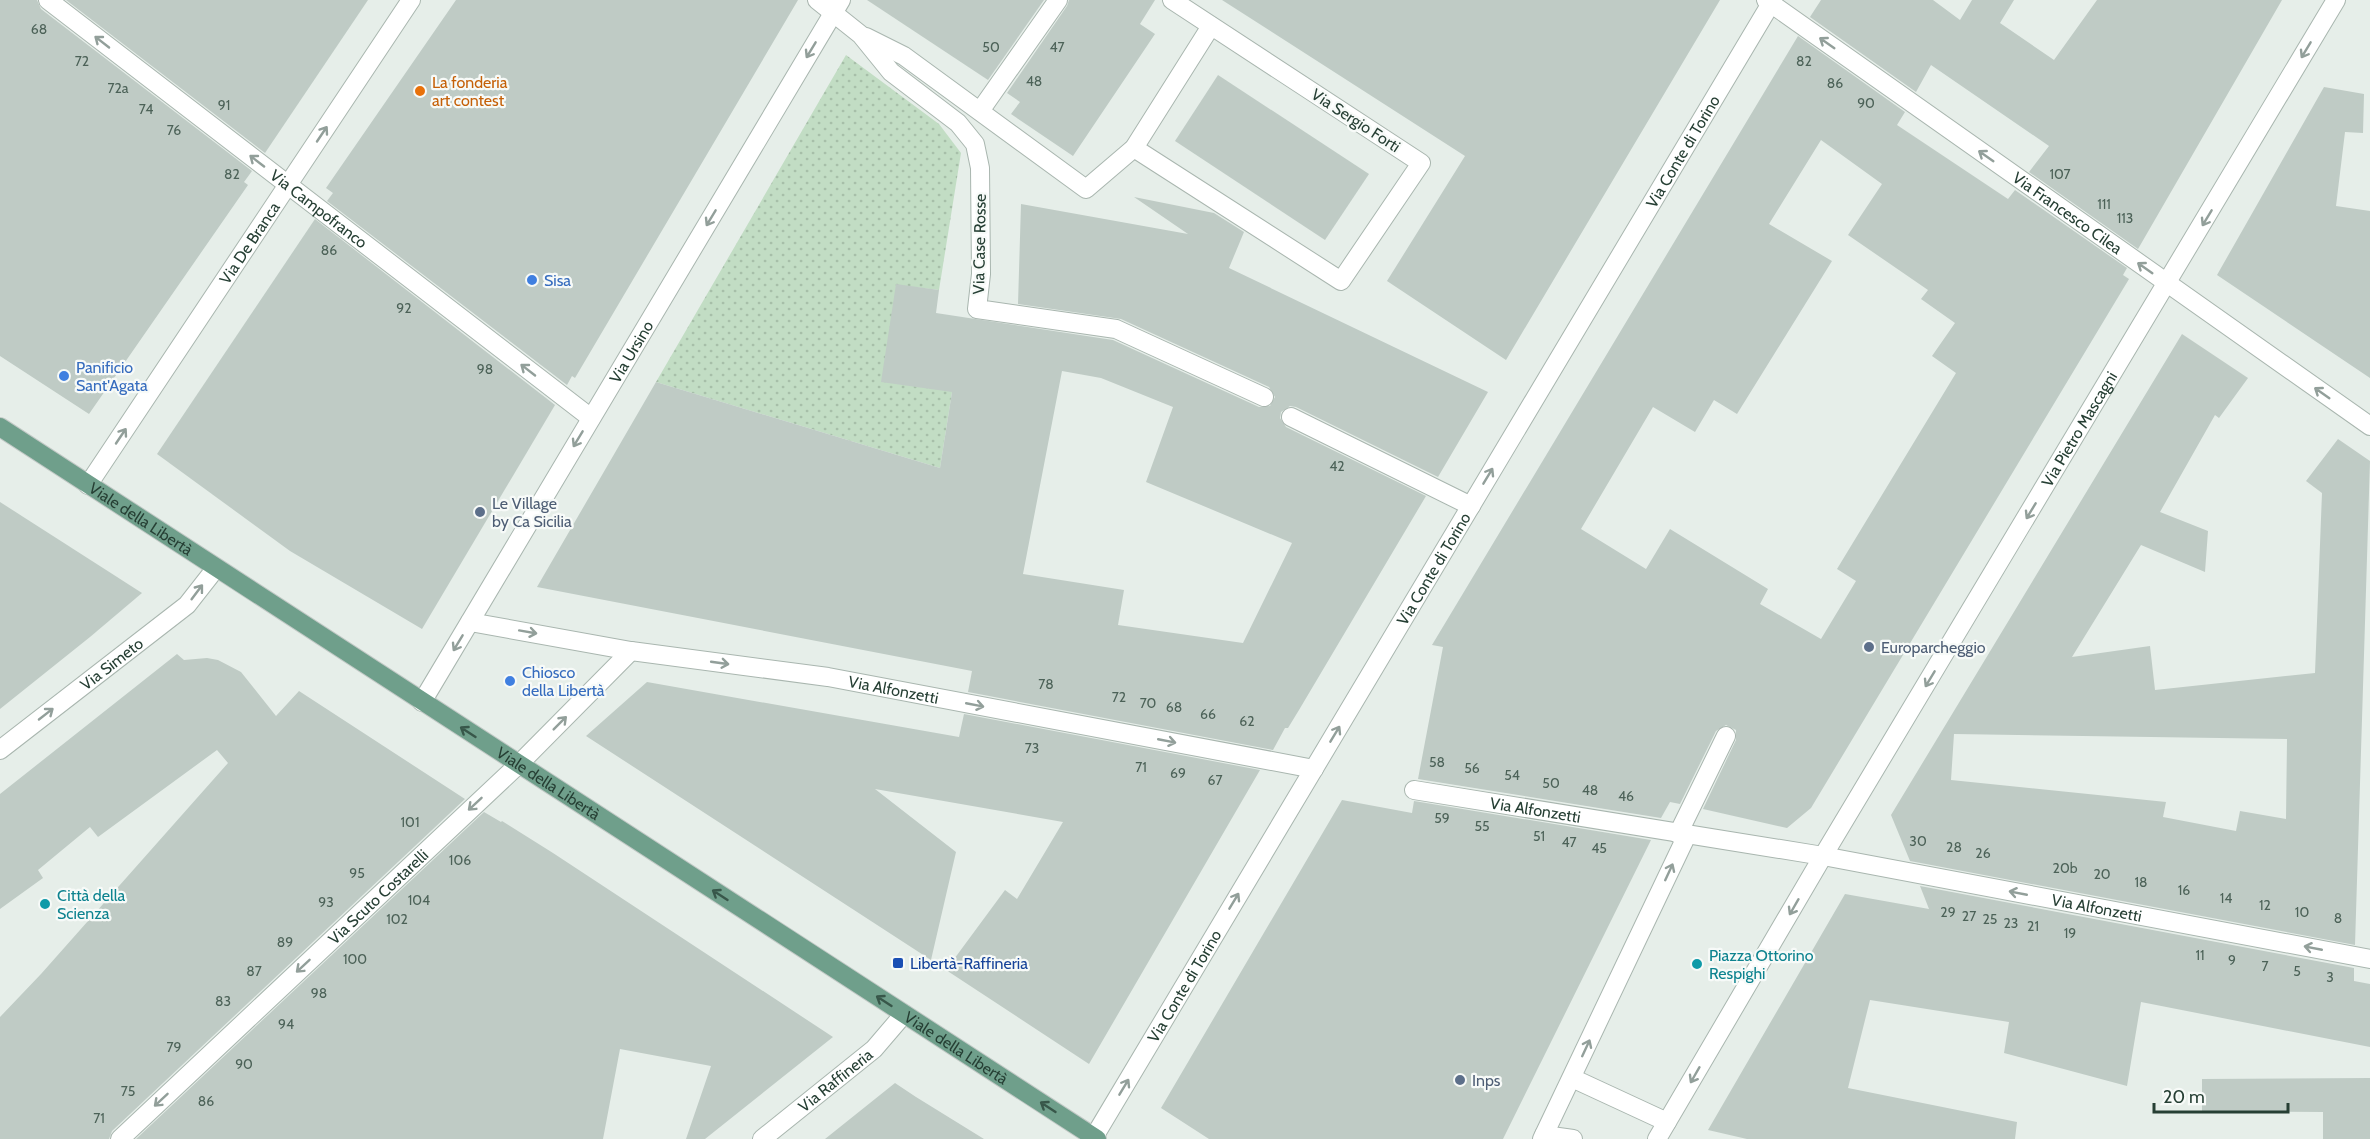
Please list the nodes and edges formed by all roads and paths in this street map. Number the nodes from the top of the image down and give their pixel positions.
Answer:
1 (48, 0) edge
2 (411, 0) edge
3 (818, 0) edge
4 (1058, 0) edge
5 (1172, 0) edge
6 (2336, 0) edge
7 (1770, 1) edge
8 (837, 6) edge
9 (1211, 26) junction
10 (861, 35) junction
11 (980, 111) junction
12 (1134, 148) junction
13 (288, 185) junction
14 (2168, 284) junction
15 (1264, 397) dead end
16 (1291, 417) dead end
17 (591, 418) junction
18 (2370, 426) edge
19 (0, 427) edge
20 (88, 485) junction
21 (1471, 506) junction
22 (216, 568) junction
23 (470, 622) junction
24 (631, 651) junction
25 (422, 702) junction
26 (1726, 736) dead end
27 (0, 750) edge
28 (519, 764) junction
29 (1314, 769) junction
30 (1414, 790) dead end
31 (1683, 834) junction
32 (1823, 856) junction
33 (2370, 959) edge
34 (904, 1014) junction
35 (1572, 1078) junction
36 (1667, 1122) junction
37 (1543, 1137) edge
38 (1095, 1138) edge
39 (120, 1139) edge
40 (762, 1139) edge
41 (1573, 1139) edge
42 (1657, 1139) edge

13 -> 1 street, Via Campofranco
13 -> 2 street, Via De Branca
3 - 8 street, Via Case Rosse
4 - 11 street
5 - 9 street, Via Sergio Forti
6 -> 14 street, Via Pietro Mascagni
14 -> 7 street, Via Francesco Cilea
21 -> 7 street, Via Conte di Torino
8 - 10 street, Via Case Rosse
8 -> 17 street, Via Ursino
9 - 12 street
9 - 12 street, Via Sergio Forti
10 - 11 street
10 - 15 street, Via Case Rosse
11 - 12 street
17 -> 13 street, Via Campofranco
20 -> 13 street, Via De Branca
18 -> 14 street, Via Francesco Cilea
14 -> 32 street, Via Pietro Mascagni
16 - 21 street
17 -> 23 street, Via Ursino
19 - 20 main road, Viale della Libertà
20 - 22 main road, Viale della Libertà
29 -> 21 street, Via Conte di Torino
22 - 25 main road, Viale della Libertà
27 -> 22 street, Via Simeto
23 -> 24 street, Via Alfonzetti
23 -> 25 street, Via Ursino
28 -> 24 street, Via Scuto Costarelli
24 -> 29 street, Via Alfonzetti
28 -> 25 main road, Viale della Libertà
26 - 31 street
34 -> 28 main road, Viale della Libertà
28 -> 39 street, Via Scuto Costarelli
38 -> 29 street, Via Conte di Torino
30 - 31 street, Via Alfonzetti
31 - 32 street, Via Alfonzetti
35 -> 31 street
33 -> 32 street, Via Alfonzetti
32 -> 36 street, Via Pietro Mascagni
38 -> 34 main road, Viale della Libertà
34 - 40 street, Via Raffineria
35 - 36 street
35 - 37 street
36 - 42 street, Via Pietro Mascagni
37 - 41 street

